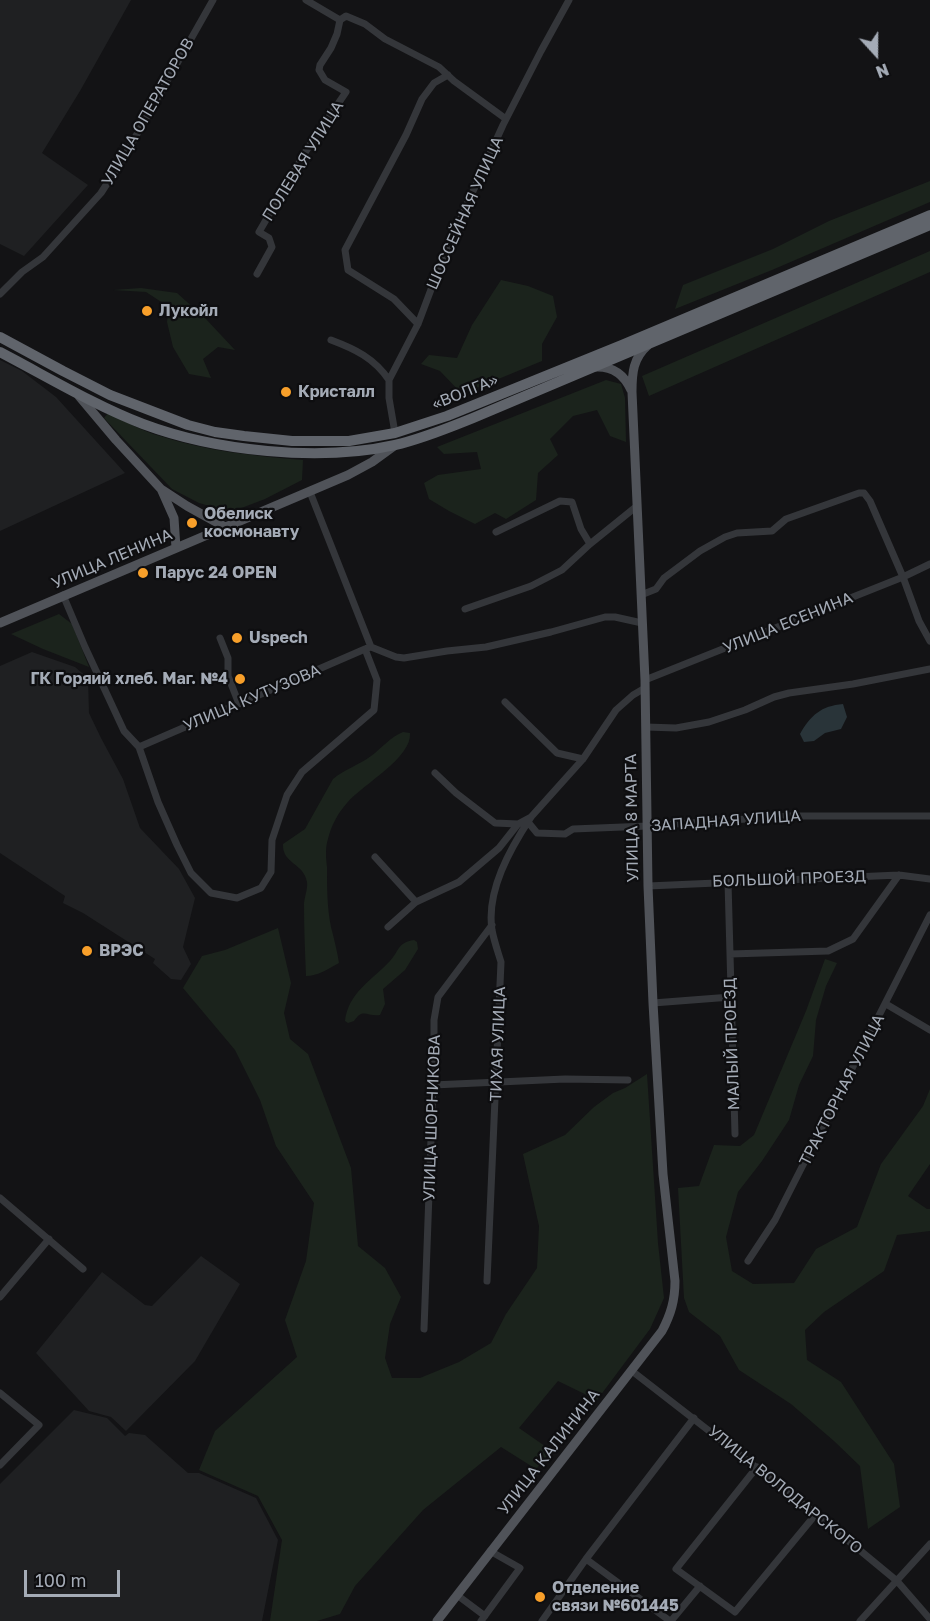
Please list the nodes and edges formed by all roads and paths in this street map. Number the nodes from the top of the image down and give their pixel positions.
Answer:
1 (213, 0) edge
2 (306, 0) edge
3 (570, 0) edge
4 (340, 20) junction
5 (448, 75) junction
6 (506, 119) junction
7 (930, 215) edge
8 (930, 225) edge
9 (257, 274) dead end
10 (0, 294) edge
11 (418, 324) junction
12 (0, 337) edge
13 (331, 340) dead end
14 (650, 344) junction
15 (0, 352) edge
16 (595, 367) junction
17 (389, 380) junction
18 (75, 391) junction
19 (632, 392) junction
20 (395, 439) junction
21 (161, 489) junction
22 (310, 492) junction
23 (187, 506) junction
24 (637, 506) junction
25 (174, 518) junction
26 (225, 527) junction
27 (496, 532) dead end
28 (590, 544) junction
29 (176, 548) junction
30 (930, 564) edge
31 (903, 577) junction
32 (63, 595) junction
33 (641, 595) junction
34 (465, 609) dead end
35 (0, 623) edge
36 (642, 623) junction
37 (220, 638) dead end
38 (930, 641) edge
39 (368, 648) junction
40 (930, 669) edge
41 (645, 684) junction
42 (504, 702) dead end
43 (239, 704) junction
44 (646, 727) junction
45 (139, 747) junction
46 (583, 759) junction
47 (435, 773) dead end
48 (930, 816) edge
49 (530, 819) junction
50 (518, 824) junction
51 (648, 826) junction
52 (375, 857) dead end
53 (899, 875) junction
54 (930, 879) edge
55 (729, 882) junction
56 (648, 886) junction
57 (416, 902) junction
58 (930, 915) edge
59 (492, 925) junction
60 (388, 927) dead end
61 (730, 954) junction
62 (731, 997) junction
63 (653, 1003) junction
64 (886, 1004) junction
65 (930, 1029) edge
66 (628, 1080) dead end
67 (497, 1082) junction
68 (433, 1085) junction
69 (735, 1134) dead end
70 (0, 1198) edge
71 (49, 1239) junction
72 (748, 1261) dead end
73 (83, 1269) dead end
74 (487, 1281) dead end
75 (0, 1297) edge
76 (675, 1298) joint
77 (424, 1329) dead end
78 (632, 1371) junction
79 (0, 1392) edge
80 (694, 1418) junction
81 (0, 1465) edge
82 (757, 1467) junction
83 (816, 1514) junction
84 (930, 1544) edge
85 (490, 1551) junction
86 (586, 1559) junction
87 (897, 1581) junction
88 (700, 1586) junction
89 (457, 1595) junction
90 (483, 1618) edge
91 (930, 1619) edge
92 (438, 1621) edge
93 (542, 1621) edge
94 (671, 1621) edge
95 (860, 1621) edge

1 - 10 street, УЛИЦА ОПЕРАТОРОВ
2 - 4 street
3 - 6 street, ШОССЕЙНАЯ УЛИЦА
4 - 5 street
4 - 9 street, ПОЛЕВАЯ УЛИЦА
5 - 6 street
5 - 11 street
6 - 11 street, ШОССЕЙНАЯ УЛИЦА
7 - 20 highway, «ВОЛГА»
8 - 14 highway, «ВОЛГА»
11 - 17 street, ШОССЕЙНАЯ УЛИЦА
12 - 20 highway, «ВОЛГА»
13 - 17 street
14 - 16 highway, «ВОЛГА»
14 - 19 main road, УЛИЦА 8 МАРТА
15 - 18 highway, «ВОЛГА»
16 - 19 main road
16 - 20 highway, «ВОЛГА»
17 - 20 street
18 - 20 highway, «ВОЛГА»
18 - 21 main road
19 - 24 main road, УЛИЦА 8 МАРТА
20 - 22 main road, УЛИЦА ЛЕНИНА
21 - 23 main road
21 - 25 main road
22 - 26 main road, УЛИЦА ЛЕНИНА
22 - 39 street
23 - 25 main road
23 - 26 main road
24 - 28 street
24 - 33 main road, УЛИЦА 8 МАРТА
25 - 29 main road
26 - 29 main road, УЛИЦА ЛЕНИНА
27 - 28 street
28 - 34 street
29 - 32 main road, УЛИЦА ЛЕНИНА
30 - 31 street, УЛИЦА ЕСЕНИНА
31 - 33 street
31 - 38 street
31 - 41 street, УЛИЦА ЕСЕНИНА
32 - 35 main road, УЛИЦА ЛЕНИНА
32 - 45 street
33 - 36 main road, УЛИЦА 8 МАРТА
36 - 39 street
36 - 41 main road, УЛИЦА 8 МАРТА
37 - 43 street
39 - 43 street, УЛИЦА КУТУЗОВА
39 - 45 street
40 - 44 street
41 - 44 main road, УЛИЦА 8 МАРТА
41 - 46 street, УЛИЦА ЕСЕНИНА
42 - 46 street
43 - 45 street, УЛИЦА КУТУЗОВА
44 - 51 main road, УЛИЦА 8 МАРТА
46 - 49 street, УЛИЦА ЕСЕНИНА
47 - 50 street
48 - 51 street, ЗАПАДНАЯ УЛИЦА
49 - 50 street
49 - 51 street, ЗАПАДНАЯ УЛИЦА
49 - 59 street, ТИХАЯ УЛИЦА
50 - 57 street
51 - 56 main road, УЛИЦА 8 МАРТА
52 - 57 street
53 - 54 street, БОЛЬШОЙ ПРОЕЗД
53 - 55 street, БОЛЬШОЙ ПРОЕЗД
53 - 61 street, МАЛЫЙ ПРОЕЗД
55 - 56 street, БОЛЬШОЙ ПРОЕЗД
55 - 61 street, МАЛЫЙ ПРОЕЗД
56 - 63 main road, УЛИЦА 8 МАРТА
57 - 60 street
58 - 64 street, ТРАКТОРНАЯ УЛИЦА
59 - 67 street, ТИХАЯ УЛИЦА
59 - 68 street, УЛИЦА ШОРНИКОВА
61 - 62 street, МАЛЫЙ ПРОЕЗД
62 - 63 street
62 - 69 street, МАЛЫЙ ПРОЕЗД
63 - 76 main road, УЛИЦА 8 МАРТА
64 - 65 street
64 - 72 street, ТРАКТОРНАЯ УЛИЦА
66 - 67 street
67 - 68 street
67 - 74 street, ТИХАЯ УЛИЦА
68 - 77 street, УЛИЦА ШОРНИКОВА
70 - 71 street
71 - 73 street
71 - 75 street
76 - 78 main road, УЛИЦА КАЛИНИНА
78 - 80 street, УЛИЦА ВОЛОДАРСКОГО
78 - 85 main road, УЛИЦА КАЛИНИНА
79 - 81 street
80 - 82 street, УЛИЦА ВОЛОДАРСКОГО
80 - 86 street
82 - 83 street, УЛИЦА ВОЛОДАРСКОГО
82 - 88 street
83 - 87 street, УЛИЦА ВОЛОДАРСКОГО
83 - 88 street
84 - 87 street
85 - 89 main road, УЛИЦА КАЛИНИНА
85 - 90 street
86 - 93 street
86 - 94 street
87 - 91 street, УЛИЦА ВОЛОДАРСКОГО
87 - 95 street
88 - 94 street
89 - 90 street
89 - 92 main road, УЛИЦА КАЛИНИНА

